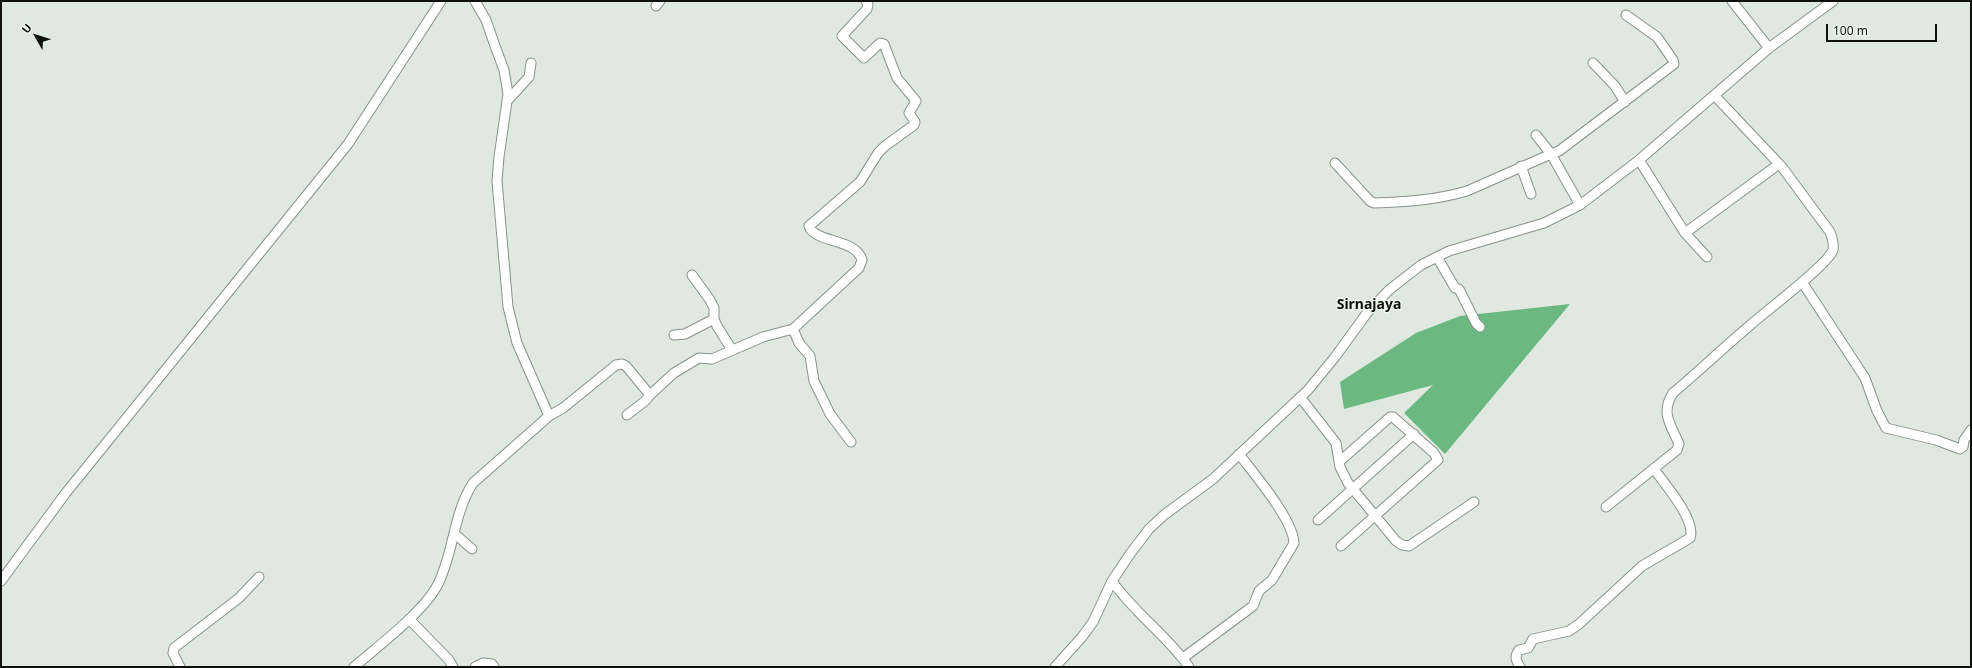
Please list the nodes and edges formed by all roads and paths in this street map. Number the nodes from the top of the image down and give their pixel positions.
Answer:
1 (442, 1) edge
2 (475, 1) edge
3 (866, 1) edge
4 (1732, 1) edge
5 (1833, 1) edge
6 (1626, 15) dead end
7 (1769, 48) junction
8 (531, 63) dead end
9 (1593, 63) dead end
10 (1715, 96) junction
11 (508, 100) junction
12 (1625, 102) junction
13 (1536, 135) dead end
14 (1551, 154) junction
15 (1639, 160) junction
16 (1335, 163) dead end
17 (1779, 164) junction
18 (1521, 166) junction
19 (1532, 194) dead end
20 (1580, 204) junction
21 (1685, 233) junction
22 (1437, 257) junction
23 (1707, 258) dead end
24 (692, 275) dead end
25 (1802, 282) junction
26 (714, 318) junction
27 (1480, 327) dead end
28 (793, 329) junction
29 (674, 335) dead end
30 (732, 350) junction
31 (650, 395) junction
32 (1300, 397) junction
33 (627, 415) dead end
34 (548, 416) junction
35 (1971, 430) edge
36 (1414, 434) junction
37 (851, 442) dead end
38 (1239, 454) junction
39 (1339, 462) junction
40 (1654, 469) junction
41 (1352, 488) junction
42 (1474, 502) dead end
43 (1606, 507) dead end
44 (1375, 515) junction
45 (1318, 520) dead end
46 (454, 533) junction
47 (1341, 546) dead end
48 (472, 549) dead end
49 (259, 577) dead end
50 (1, 581) edge
51 (1112, 581) junction
52 (409, 619) junction
53 (1183, 658) junction
54 (180, 667) edge
55 (354, 667) edge
56 (453, 667) edge
57 (475, 667) edge
58 (494, 667) edge
59 (1055, 667) edge
60 (1189, 667) edge
61 (1520, 667) edge

1 - 50 street
2 - 11 street
3 - 28 street
4 - 7 street
5 - 7 street
6 - 12 street
7 - 10 street
8 - 11 street
9 - 12 street
10 - 15 street
10 - 17 street
11 - 34 street
12 - 14 street
13 - 14 street
14 - 18 street
14 - 20 street
15 - 20 street
15 - 21 street
16 - 18 street
17 - 21 street
17 - 25 street
18 - 19 street
20 - 22 street
21 - 23 street
22 - 27 street
22 - 32 street
24 - 26 street
25 - 35 street
25 - 40 street
26 - 29 street
26 - 30 street
28 - 30 street
28 - 37 street
30 - 31 street
31 - 33 street
31 - 34 street
32 - 38 street
32 - 39 street
34 - 46 street
36 - 39 street
36 - 41 street
36 - 44 street
38 - 51 street
38 - 53 street
39 - 41 street
40 - 43 street
40 - 61 street
41 - 44 street
41 - 45 street
42 - 44 street
44 - 47 street
46 - 48 street
46 - 52 street
49 - 54 street
51 - 53 street
51 - 59 street
52 - 55 street
52 - 56 street
53 - 60 street
57 - 58 street

